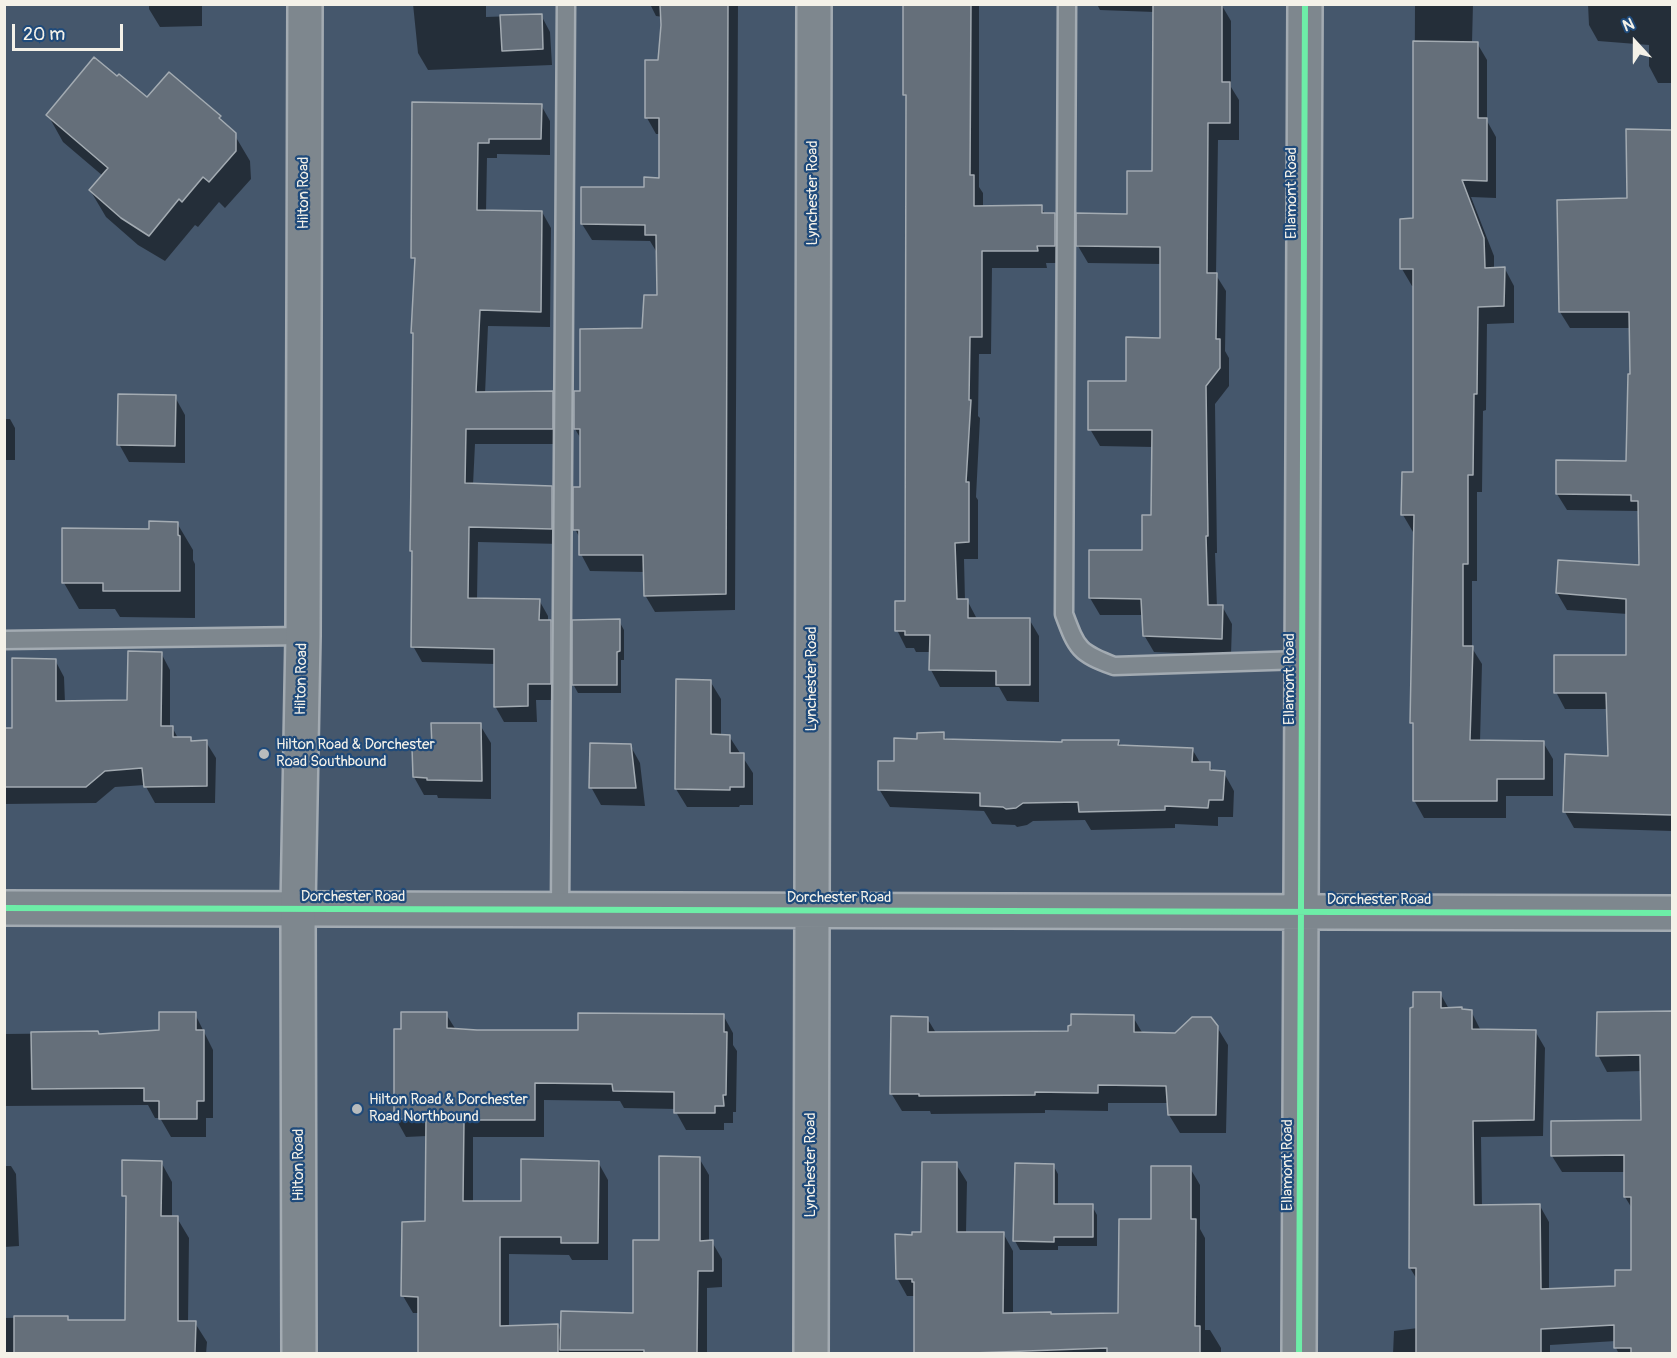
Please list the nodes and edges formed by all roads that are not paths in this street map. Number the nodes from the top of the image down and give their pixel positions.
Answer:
1 (305, 4) edge
2 (566, 4) edge
3 (814, 4) edge
4 (1067, 4) edge
5 (1305, 4) edge
6 (303, 636) junction
7 (4, 640) edge
8 (1302, 660) junction
9 (4, 908) edge
10 (298, 908) junction
11 (560, 909) junction
12 (812, 910) junction
13 (1300, 912) junction
14 (1672, 913) edge
15 (299, 1353) edge
16 (811, 1353) edge
17 (1299, 1353) edge

1 - 6 street, Hilton Road
2 - 11 lane
3 - 12 street, Lynchester Road
4 - 8 lane
5 - 8 street, Ellamont Road
6 - 7 lane
6 - 10 street, Hilton Road
8 - 13 street, Ellamont Road
9 - 10 street, Dorchester Road
10 - 11 street, Dorchester Road
10 - 15 street, Hilton Road
11 - 12 street, Dorchester Road
12 - 13 street, Dorchester Road
12 - 16 street, Lynchester Road
13 - 14 street, Dorchester Road
13 - 17 street, Ellamont Road

